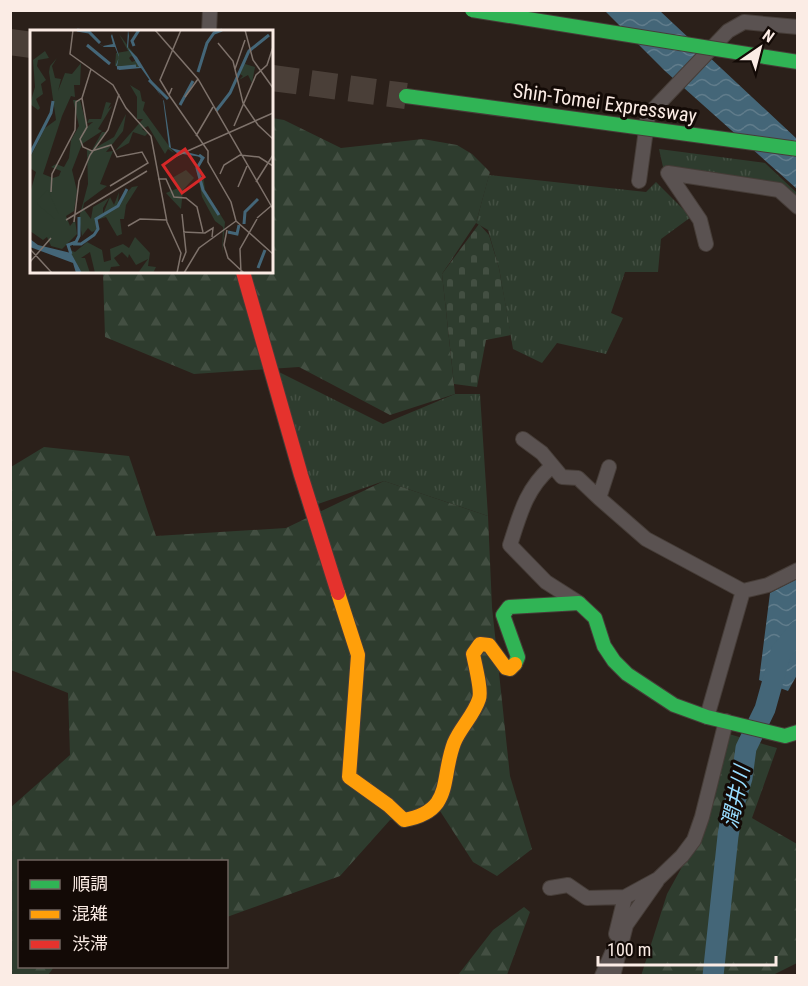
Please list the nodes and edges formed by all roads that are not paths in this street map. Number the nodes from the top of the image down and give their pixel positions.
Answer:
1 (210, 10) edge
2 (472, 10) edge
3 (798, 27) edge
4 (209, 30) edge
5 (798, 62) edge
6 (406, 96) tunnel mouth
7 (798, 149) edge
8 (639, 181) dead end
9 (798, 207) edge
10 (706, 244) dead end
11 (243, 273) edge
12 (523, 439) dead end
13 (551, 466) junction
14 (609, 467) dead end
15 (599, 498) junction
16 (798, 570) edge
17 (743, 591) junction
18 (579, 603) junction
19 (707, 717) junction
20 (726, 721) junction
21 (791, 734) edge
22 (658, 879) junction
23 (550, 888) dead end
24 (625, 897) junction
25 (602, 975) edge
26 (614, 975) edge

1 - 4 street
2 - 5 main road, bridge
3 - 8 street
6 - 7 main road, Shin-Tomei Expressway, bridge
9 - 10 street
11 - 18 main road
12 - 13 street
13 - 15 street
13 - 18 street
14 - 15 street
15 - 17 street
16 - 17 street
17 - 19 street
18 - 19 main road
19 - 20 main road
20 - 21 main road
20 - 22 street
22 - 24 street
22 - 26 street
23 - 24 street
24 - 25 street

